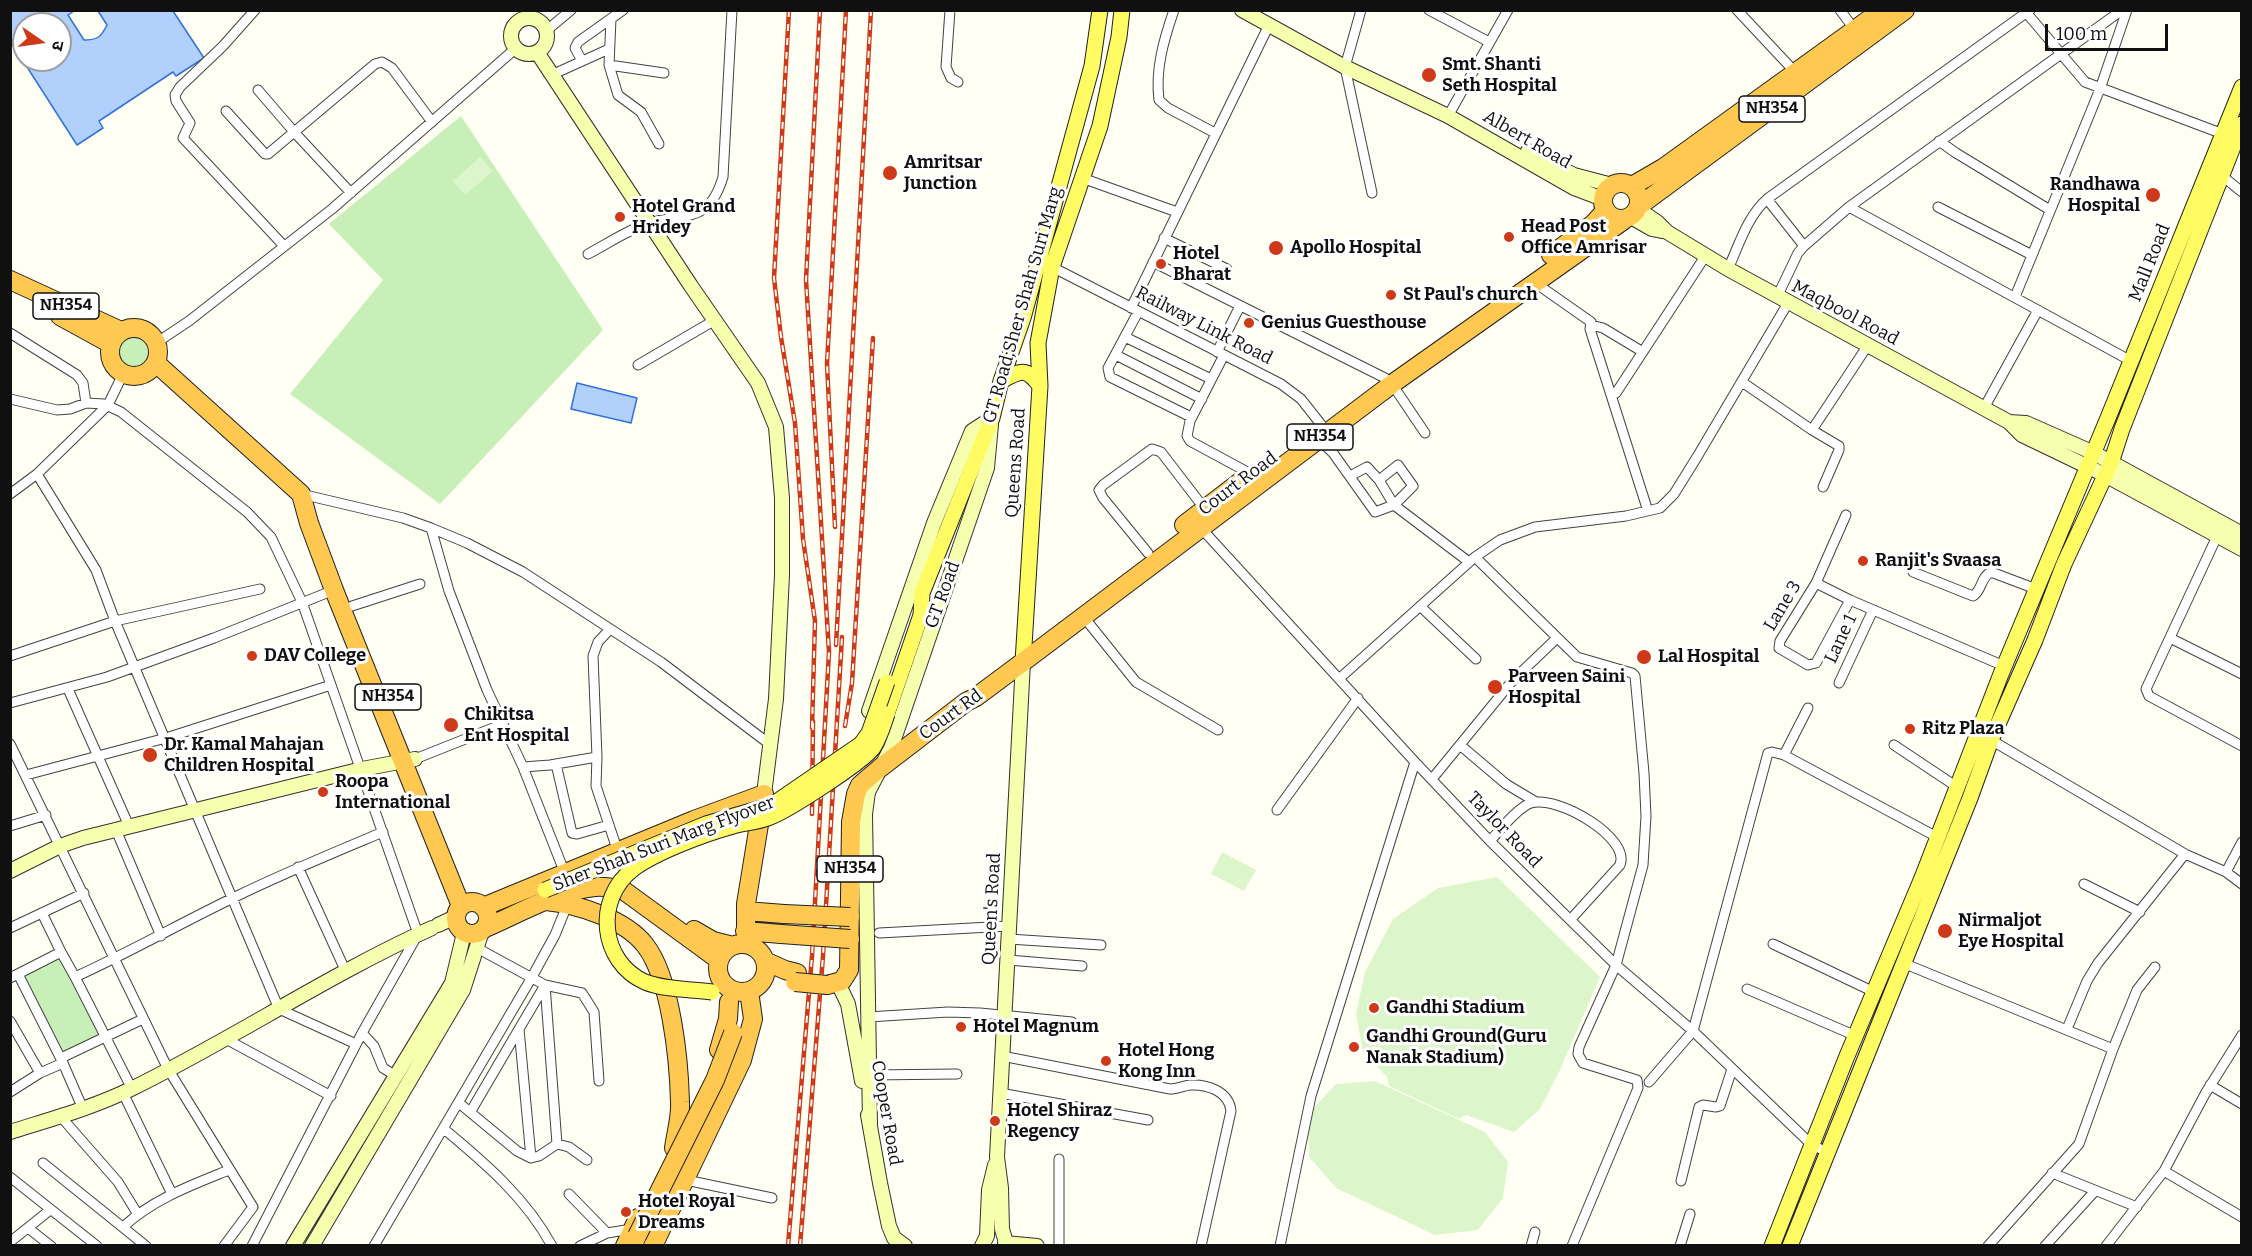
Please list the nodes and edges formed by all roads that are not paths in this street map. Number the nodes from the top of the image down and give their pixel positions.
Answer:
1 (255, 10) edge
2 (571, 10) edge
3 (623, 10) edge
4 (732, 10) edge
5 (950, 10) edge
6 (1100, 10) edge
7 (1122, 10) edge
8 (1174, 10) edge
9 (1242, 10) edge
10 (1257, 10) edge
11 (1361, 10) edge
12 (1429, 10) edge
13 (1508, 10) edge
14 (1737, 10) edge
15 (1840, 10) edge
16 (1882, 10) edge
17 (1905, 10) edge
18 (2125, 10) edge
19 (2027, 11) edge
20 (519, 15) edge
21 (611, 20) junction
22 (1269, 25) junction
23 (1855, 30) junction
24 (543, 42) junction
25 (1489, 42) junction
26 (515, 49) junction
27 (609, 49) junction
28 (2059, 54) junction
29 (582, 61) junction
30 (1346, 63) junction
31 (609, 65) junction
32 (1795, 72) junction
33 (664, 73) dead end
34 (557, 76) junction
35 (958, 82) dead end
36 (2241, 87) edge
37 (2100, 89) junction
38 (258, 90) dead end
39 (226, 111) dead end
40 (1450, 113) junction
41 (432, 122) junction
42 (2241, 124) edge
43 (1215, 133) junction
44 (295, 134) junction
45 (2223, 134) junction
46 (1939, 141) junction
47 (659, 144) dead end
48 (2221, 176) junction
49 (1082, 178) junction
50 (1632, 186) junction
51 (2241, 192) edge
52 (351, 193) junction
53 (1372, 193) dead end
54 (1606, 198) junction
55 (1767, 200) junction
56 (1849, 207) junction
57 (1938, 207) dead end
58 (2050, 210) junction
59 (1177, 212) junction
60 (1633, 213) junction
61 (649, 223) junction
62 (1164, 238) junction
63 (284, 246) junction
64 (1804, 246) junction
65 (588, 254) dead end
66 (1706, 255) junction
67 (2032, 255) junction
68 (1153, 262) junction
69 (1052, 267) junction
70 (1227, 269) dead end
71 (1728, 269) junction
72 (10, 280) edge
73 (1534, 282) junction
74 (10, 291) edge
75 (2015, 297) junction
76 (1783, 300) junction
77 (1240, 306) junction
78 (1135, 310) junction
79 (2038, 310) junction
80 (1023, 318) junction
81 (715, 320) junction
82 (1041, 322) junction
83 (1591, 325) junction
84 (11, 334) edge
85 (1125, 337) junction
86 (116, 338) junction
87 (156, 343) junction
88 (1868, 345) junction
89 (1642, 352) junction
90 (1221, 353) junction
91 (1116, 355) junction
92 (2131, 361) junction
93 (156, 363) junction
94 (638, 364) dead end
95 (123, 374) junction
96 (1212, 379) junction
97 (1001, 381) junction
98 (1388, 381) junction
99 (1742, 382) junction
100 (1040, 386) junction
101 (1616, 393) dead end
102 (10, 399) edge
103 (1202, 399) junction
104 (86, 403) junction
105 (108, 405) junction
106 (1984, 408) junction
107 (992, 418) junction
108 (1190, 421) junction
109 (1812, 430) junction
110 (1322, 431) junction
111 (1425, 433) dead end
112 (2091, 460) junction
113 (2108, 469) junction
114 (37, 474) junction
115 (1251, 474) junction
116 (1350, 476) junction
117 (1379, 480) junction
118 (1823, 487) dead end
119 (10, 494) edge
120 (300, 494) junction
121 (1394, 505) junction
122 (1646, 505) dead end
123 (1846, 515) dead end
124 (1200, 517) junction
125 (432, 528) junction
126 (2220, 530) junction
127 (2241, 534) edge
128 (2241, 549) edge
129 (1148, 553) junction
130 (1472, 559) junction
131 (1913, 572) dead end
132 (1816, 583) junction
133 (420, 585) dead end
134 (260, 589) dead end
135 (2037, 589) junction
136 (333, 590) junction
137 (922, 593) junction
138 (1850, 600) junction
139 (302, 602) junction
140 (352, 606) junction
141 (1420, 606) junction
142 (1873, 610) junction
143 (1083, 616) junction
144 (116, 621) junction
145 (610, 629) junction
146 (1557, 638) junction
147 (2170, 638) junction
148 (10, 656) edge
149 (1023, 656) junction
150 (1476, 659) dead end
151 (2004, 666) junction
152 (136, 667) junction
153 (2241, 674) edge
154 (1340, 678) junction
155 (1839, 683) dead end
156 (331, 685) junction
157 (68, 689) junction
158 (1358, 698) junction
159 (10, 703) edge
160 (1808, 708) dead end
161 (503, 724) junction
162 (1218, 730) dead end
163 (166, 738) junction
164 (1991, 740) junction
165 (10, 744) edge
166 (1460, 745) junction
167 (1894, 745) dead end
168 (772, 746) junction
169 (2241, 746) edge
170 (1784, 755) junction
171 (99, 757) junction
172 (597, 757) junction
173 (409, 760) junction
174 (1415, 762) junction
175 (556, 764) junction
176 (523, 767) junction
177 (880, 768) junction
178 (362, 769) junction
179 (26, 775) junction
180 (1432, 779) junction
181 (861, 785) junction
182 (1957, 787) junction
183 (764, 794) junction
184 (1536, 802) junction
185 (196, 810) junction
186 (1277, 810) dead end
187 (46, 815) junction
188 (609, 825) junction
189 (10, 826) edge
190 (123, 828) junction
191 (383, 832) junction
192 (1937, 837) junction
193 (1490, 841) junction
194 (2241, 842) edge
195 (60, 846) junction
196 (623, 850) junction
197 (2186, 854) junction
198 (298, 867) junction
199 (10, 871) edge
200 (2226, 872) junction
201 (565, 873) junction
202 (2084, 884) dead end
203 (2241, 884) edge
204 (84, 894) junction
205 (546, 896) junction
206 (233, 898) junction
207 (570, 898) junction
208 (746, 911) junction
209 (2140, 912) junction
210 (42, 913) junction
211 (850, 917) junction
212 (1571, 919) junction
213 (474, 921) junction
214 (10, 928) edge
215 (1009, 932) junction
216 (879, 933) dead end
217 (418, 934) junction
218 (161, 936) junction
219 (741, 941) junction
220 (1773, 944) dead end
221 (1101, 945) dead end
222 (61, 952) junction
223 (116, 959) junction
224 (719, 960) junction
225 (1008, 960) junction
226 (765, 961) junction
227 (1903, 963) junction
228 (1616, 965) junction
229 (1082, 966) dead end
230 (2155, 967) dead end
231 (840, 968) junction
232 (346, 972) junction
233 (14, 976) edge
234 (75, 977) junction
235 (532, 977) junction
236 (796, 978) junction
237 (545, 985) junction
238 (756, 986) junction
239 (1747, 989) dead end
240 (1874, 992) junction
241 (729, 1002) junction
242 (279, 1009) junction
243 (753, 1011) junction
244 (1004, 1015) junction
245 (868, 1017) junction
246 (143, 1019) junction
247 (10, 1021) edge
248 (1072, 1022) dead end
249 (519, 1029) junction
250 (2067, 1029) junction
251 (1693, 1031) junction
252 (362, 1033) junction
253 (2241, 1035) edge
254 (1856, 1036) junction
255 (104, 1037) junction
256 (226, 1039) junction
257 (736, 1040) junction
258 (356, 1044) junction
259 (2113, 1049) junction
260 (1002, 1056) junction
261 (62, 1060) junction
262 (168, 1069) junction
263 (1732, 1069) junction
264 (40, 1073) junction
265 (957, 1074) dead end
266 (869, 1075) junction
267 (396, 1076) junction
268 (599, 1081) dead end
269 (1649, 1082) dead end
270 (2210, 1085) junction
271 (127, 1091) junction
272 (10, 1092) edge
273 (1000, 1093) junction
274 (331, 1096) junction
275 (459, 1102) junction
276 (2241, 1104) edge
277 (82, 1109) junction
278 (471, 1111) junction
279 (62, 1118) junction
280 (1148, 1120) dead end
281 (870, 1124) junction
282 (444, 1129) junction
283 (10, 1132) edge
284 (557, 1144) junction
285 (1812, 1145) junction
286 (674, 1148) junction
287 (1827, 1152) junction
288 (997, 1157) junction
289 (531, 1158) junction
290 (1059, 1159) dead end
291 (587, 1160) dead end
292 (43, 1163) dead end
293 (229, 1170) junction
294 (2164, 1171) junction
295 (2052, 1173) junction
296 (10, 1177) edge
297 (686, 1180) junction
298 (1681, 1181) dead end
299 (2095, 1191) junction
300 (172, 1194) junction
301 (569, 1194) dead end
302 (772, 1198) dead end
303 (253, 1207) junction
304 (2137, 1207) junction
305 (50, 1210) junction
306 (138, 1214) junction
307 (1690, 1214) dead end
308 (2241, 1217) edge
309 (265, 1222) junction
310 (123, 1227) junction
311 (28, 1228) junction
312 (662, 1228) junction
313 (1535, 1232) dead end
314 (607, 1233) junction
315 (632, 1237) edge
316 (10, 1242) edge
317 (1006, 1244) edge
318 (51, 1245) edge
319 (97, 1245) edge
320 (146, 1245) edge
321 (224, 1245) edge
322 (252, 1245) edge
323 (293, 1245) edge
324 (312, 1245) edge
325 (374, 1245) edge
326 (552, 1245) edge
327 (580, 1245) edge
328 (624, 1245) edge
329 (644, 1245) edge
330 (653, 1245) edge
331 (905, 1245) edge
332 (982, 1245) edge
333 (1036, 1245) edge
334 (1059, 1245) edge
335 (1201, 1245) edge
336 (1280, 1245) edge
337 (1531, 1245) edge
338 (1572, 1245) edge
339 (1680, 1245) edge
340 (1772, 1245) edge
341 (1790, 1245) edge
342 (1988, 1245) edge
343 (2045, 1245) edge
344 (2106, 1245) edge

1 - 63 street
2 - 24 street
3 - 21 street
4 - 61 street
5 - 35 street
6 - 80 main road, GT Road;Sher Shah Suri Marg
7 - 49 main road, GT Road;Sher Shah Suri Marg
8 - 43 street
9 - 22 main road, Albert Road
10 - 30 main road, Albert Road
11 - 30 street
12 - 25 street
13 - 25 street
14 - 32 street
15 - 23 street
16 - 23 highway, NH354
17 - 60 highway, NH354
18 - 28 street
18 - 37 street
19 - 28 street
19 - 55 street
20 - 24 main road
20 - 26 main road
21 - 27 street
21 - 29 street
22 - 30 main road, Albert Road
22 - 43 street
23 - 32 highway, NH354
24 - 26 main road
24 - 34 main road
25 - 40 street
26 - 41 street
27 - 29 street
27 - 31 street
28 - 37 street
28 - 46 street
29 - 34 street
30 - 40 main road, Albert Road
30 - 53 street
31 - 33 street
31 - 47 street
32 - 50 highway, NH354
34 - 61 main road
36 - 45 main road, Mall Road
37 - 45 street
37 - 58 street
38 - 44 street
39 - 44 street
40 - 54 main road, Albert Road
41 - 44 street
41 - 52 street
42 - 48 main road, Mall Road
43 - 59 street
44 - 52 street
45 - 92 main road, Mall Road
46 - 56 street
46 - 58 street
48 - 51 street
48 - 113 main road, Mall Road
49 - 59 street
49 - 69 main road, GT Road;Sher Shah Suri Marg
50 - 54 highway
50 - 60 highway
52 - 63 street
54 - 60 highway
54 - 98 highway, Court Road / NH354
55 - 64 street
55 - 71 street
56 - 64 street
56 - 75 street
57 - 67 street
58 - 67 street
59 - 62 street
60 - 66 main road, Maqbool Road
60 - 73 highway, Court Road / NH354
61 - 65 street
61 - 81 main road
62 - 68 street
62 - 70 street
63 - 87 street
64 - 76 street
66 - 71 main road, Maqbool Road
66 - 89 street
67 - 75 street
68 - 77 street
68 - 78 street
69 - 78 street, Railway Link Road
69 - 82 main road, Queens Road
71 - 76 main road, Maqbool Road
72 - 86 highway, NH354
73 - 83 street
73 - 98 highway, Court Road / NH354
74 - 86 highway, NH354
75 - 79 street
76 - 88 main road, Maqbool Road
76 - 99 street
77 - 90 street
77 - 98 street
78 - 85 street
78 - 90 street, Railway Link Road
79 - 92 street
79 - 106 street
80 - 82 main road
80 - 97 main road, GT Road;Sher Shah Suri Marg
81 - 94 street
81 - 168 main road
82 - 100 main road, Queens Road
83 - 89 street
83 - 122 street
84 - 104 street
85 - 91 street
85 - 96 street
86 - 87 highway, NH354
86 - 95 highway
87 - 93 highway
88 - 106 main road, Maqbool Road
88 - 109 street
89 - 101 street
90 - 96 street
90 - 110 street, Railway Link Road
91 - 103 street
91 - 108 street
92 - 112 main road, Mall Road
93 - 95 highway
93 - 120 highway, NH354
95 - 105 street
96 - 103 street
97 - 100 main road
97 - 107 main road, GT Road;Sher Shah Suri Marg
98 - 110 highway, Court Road / NH354
98 - 111 street
99 - 109 street
99 - 130 street
100 - 149 main road, Queens Road
102 - 104 street
103 - 108 street
104 - 105 street
105 - 114 street
105 - 139 street
106 - 112 main road, Maqbool Road
107 - 137 main road, GT Road;Sher Shah Suri Marg
107 - 177 main road, GT Road
107 - 181 main road
108 - 115 street
109 - 118 street
110 - 115 highway, Court Road / NH354
110 - 116 street, Railway Link Road
110 - 124 highway, Court Road / NH354
112 - 113 main road, Maqbool Road
112 - 135 main road, Mall Road
113 - 126 main road
113 - 164 main road, Mall Road
114 - 119 street
114 - 144 street
115 - 124 highway, Court Road / NH354
116 - 117 street
116 - 121 street, Railway Link Road
117 - 121 street
117 - 121 street
120 - 125 street
120 - 136 highway, NH354
120 - 140 highway, NH354
121 - 130 street
123 - 132 street, Lane 3
124 - 129 highway, Court Road / NH354
124 - 129 street, Taylor Road
124 - 143 highway, Court Road / NH354
124 - 154 street, Taylor Road
125 - 145 street
125 - 161 street
126 - 127 main road
126 - 128 main road
126 - 147 street
129 - 149 highway, Court Road / NH354
130 - 141 street
130 - 146 street
131 - 135 street
132 - 138 street
132 - 138 street, Lane 3
133 - 140 street
134 - 144 street
135 - 151 main road, Mall Road
136 - 139 street
136 - 173 highway, NH354
137 - 205 main road, Sher Shah Suri Marg Flyover, bridge
137 - 241 main road, Sher Shah Suri Marg Flyover, bridge
138 - 142 street
139 - 152 street
139 - 156 street
140 - 173 highway, NH354
141 - 150 street
141 - 154 street
142 - 151 street
142 - 155 street, Lane 1
143 - 149 highway, Court Road / NH354
143 - 162 street
144 - 148 street
144 - 152 street
145 - 168 street
145 - 172 street
146 - 166 street
146 - 228 street
147 - 153 street
147 - 169 street
149 - 177 highway, Court Rd / NH354
149 - 215 main road, Queen's Road
151 - 182 main road, Mall Road
152 - 157 street
152 - 163 street
154 - 158 street, Taylor Road
156 - 163 street
156 - 178 street
157 - 159 street
157 - 171 street
158 - 174 street, Taylor Road
158 - 186 street
160 - 170 street
161 - 173 street
161 - 176 street
163 - 171 street
163 - 185 street
164 - 197 street
164 - 227 main road, Mall Road
165 - 179 street
166 - 180 street
166 - 184 street
167 - 182 street
168 - 183 main road
170 - 192 street
170 - 251 street
171 - 179 street
171 - 190 street
172 - 175 street
172 - 188 street
173 - 178 main road
173 - 213 highway, NH354
174 - 180 street, Taylor Road
174 - 336 street
175 - 176 street
175 - 188 street
176 - 201 street
177 - 181 highway, NH354
177 - 245 main road, GT Road
178 - 185 main road
178 - 191 street
179 - 187 street
180 - 193 street, Taylor Road
181 - 211 highway, NH354
182 - 192 main road, Mall Road
183 - 196 highway
183 - 208 highway
184 - 193 street
184 - 212 street
185 - 190 main road
185 - 206 street
187 - 189 street
187 - 195 street
188 - 196 street
190 - 195 main road
190 - 218 street
191 - 198 street
191 - 217 street
192 - 240 main road, Mall Road
193 - 212 street, Taylor Road
194 - 200 street
195 - 199 main road
195 - 204 street
196 - 201 highway
196 - 219 highway
197 - 200 street
197 - 209 street
198 - 206 street
198 - 232 street
200 - 203 street
201 - 207 street
201 - 213 highway
202 - 209 street
204 - 210 street
204 - 223 street
205 - 207 highway
205 - 213 highway
206 - 218 street
206 - 242 street
207 - 224 highway
207 - 235 street
207 - 286 highway
208 - 211 highway, bridge
208 - 219 highway
209 - 250 street
210 - 214 street
210 - 222 street
211 - 231 highway, NH354
212 - 228 street, Taylor Road
213 - 217 main road
213 - 235 street
213 - 267 main road
213 - 324 main road
215 - 216 street
215 - 221 street
215 - 225 main road, Queen's Road
217 - 232 main road
217 - 252 street
218 - 223 street
219 - 224 highway
219 - 226 highway
219 - 231 highway, bridge
220 - 240 street
222 - 233 street
222 - 234 street
223 - 234 street
223 - 246 street
224 - 238 highway
225 - 229 street
225 - 244 main road, Queen's Road
226 - 236 highway
226 - 238 highway
227 - 250 street
227 - 287 main road, Mall Road
228 - 251 street, Taylor Road
228 - 338 street
230 - 259 street
231 - 236 highway, bridge
231 - 281 main road, Cooper Road
232 - 242 main road
233 - 261 street
234 - 255 street
235 - 237 street
235 - 275 street
236 - 238 highway
237 - 249 street
237 - 268 street
237 - 284 street
238 - 243 highway
239 - 254 street
240 - 254 main road, Mall Road
241 - 257 highway
241 - 286 highway
242 - 256 main road
242 - 258 street
243 - 257 highway
243 - 297 highway
244 - 245 street
244 - 248 street
244 - 260 main road, Queen's Road
245 - 266 main road, GT Road
246 - 255 street
246 - 262 street
247 - 264 street
249 - 278 street
249 - 289 street
250 - 259 street
251 - 263 street, Taylor Road
251 - 269 street
252 - 258 street
252 - 267 street
253 - 270 street
254 - 285 main road, Mall Road
255 - 261 street
255 - 271 street
256 - 262 main road
256 - 274 street
257 - 315 highway, bridge
257 - 329 highway
258 - 274 street
259 - 295 street
260 - 273 main road, Queen's Road
260 - 335 street
261 - 264 street
261 - 277 street
262 - 271 main road
262 - 293 street
263 - 285 street, Taylor Road
263 - 298 street
264 - 272 street
265 - 266 street
266 - 281 main road, GT Road
267 - 323 main road
270 - 276 street
270 - 294 street
271 - 277 main road
271 - 300 street
273 - 280 street
273 - 288 main road, Queen's Road
274 - 309 street
275 - 278 street
275 - 282 street
277 - 279 main road
278 - 289 street
279 - 283 main road
279 - 306 street
281 - 331 main road, Cooper Road
282 - 325 street
282 - 326 street
284 - 289 street
284 - 291 street
285 - 287 street, Taylor Road
285 - 340 main road, Mall Road
286 - 315 highway
287 - 341 main road, Mall Road
288 - 317 main road, Queen's Road
288 - 332 main road, Queen's Road
290 - 334 street
292 - 310 street
293 - 300 street
293 - 303 street
294 - 304 street
294 - 308 street
295 - 299 street
295 - 342 street
296 - 305 street
297 - 302 street
297 - 312 highway
299 - 304 street
299 - 343 street
300 - 306 street
301 - 314 street
303 - 309 street
303 - 321 street
304 - 344 street
305 - 311 street
305 - 319 street
306 - 310 street
307 - 339 street
309 - 322 street
310 - 320 street
311 - 316 street
311 - 318 street
312 - 315 street
312 - 330 highway
313 - 337 street
314 - 315 street
314 - 327 street
315 - 328 highway
317 - 333 main road

